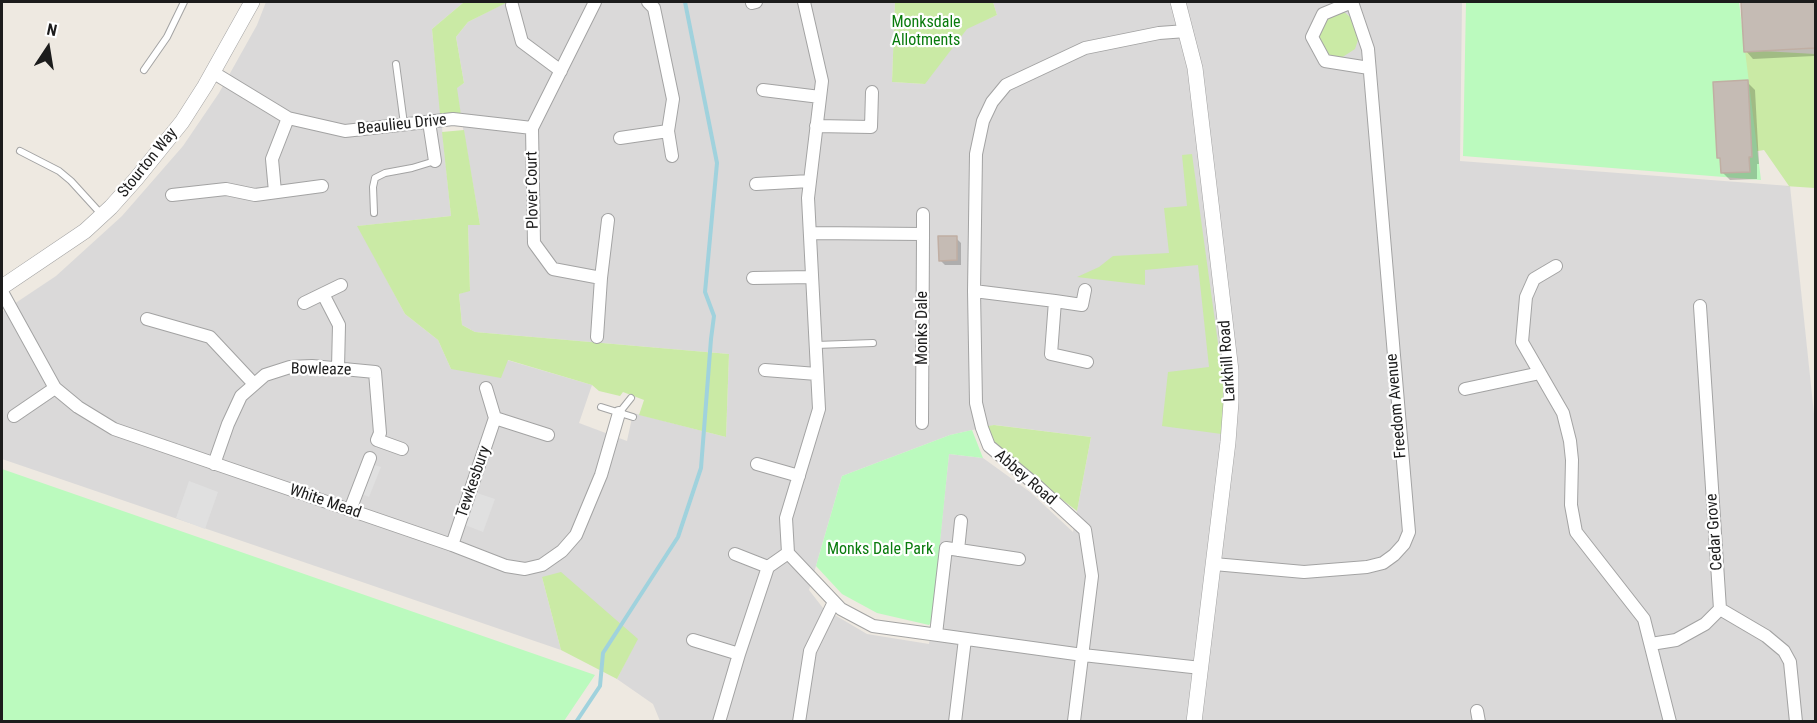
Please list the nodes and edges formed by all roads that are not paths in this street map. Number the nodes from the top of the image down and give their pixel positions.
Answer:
1 (184, 2) edge
2 (252, 2) edge
3 (595, 2) edge
4 (648, 2) edge
5 (804, 2) edge
6 (1178, 2) edge
7 (1352, 2) edge
8 (512, 5) dead end
9 (1186, 31) junction
10 (396, 64) dead end
11 (1369, 68) junction
12 (144, 70) dead end
13 (561, 71) junction
14 (214, 72) junction
15 (763, 90) dead end
16 (872, 92) dead end
17 (820, 97) junction
18 (288, 118) junction
19 (429, 122) junction
20 (404, 124) junction
21 (816, 126) junction
22 (532, 128) junction
23 (668, 132) junction
24 (620, 138) dead end
25 (21, 151) dead end
26 (672, 156) dead end
27 (435, 161) joint
28 (810, 181) junction
29 (756, 184) dead end
30 (322, 186) dead end
31 (275, 192) junction
32 (172, 195) dead end
33 (374, 213) dead end
34 (923, 214) dead end
35 (102, 215) junction
36 (608, 220) dead end
37 (810, 233) junction
38 (923, 234) junction
39 (1556, 266) dead end
40 (812, 277) junction
41 (601, 278) junction
42 (753, 278) dead end
43 (341, 285) dead end
44 (2, 287) edge
45 (1085, 290) dead end
46 (974, 291) junction
47 (2, 292) edge
48 (323, 294) junction
49 (1055, 301) junction
50 (304, 303) dead end
51 (1700, 306) dead end
52 (147, 320) dead end
53 (597, 337) dead end
54 (873, 343) dead end
55 (816, 345) junction
56 (1087, 362) dead end
57 (338, 368) junction
58 (765, 370) dead end
59 (1540, 373) junction
60 (817, 374) junction
61 (254, 384) junction
62 (55, 388) junction
63 (486, 388) dead end
64 (1465, 389) dead end
65 (631, 398) dead end
66 (601, 407) dead end
67 (619, 413) junction
68 (14, 416) dead end
69 (633, 417) dead end
70 (495, 418) junction
71 (922, 423) dead end
72 (548, 435) dead end
73 (374, 448) junction
74 (402, 449) dead end
75 (214, 464) junction
76 (757, 464) dead end
77 (799, 476) junction
78 (350, 510) junction
79 (961, 521) dead end
80 (452, 545) junction
81 (958, 550) junction
82 (788, 553) junction
83 (735, 554) dead end
84 (1019, 559) dead end
85 (1214, 564) junction
86 (768, 567) junction
87 (834, 602) junction
88 (1720, 609) junction
89 (936, 634) junction
90 (965, 639) junction
91 (693, 640) dead end
92 (1651, 644) junction
93 (739, 654) junction
94 (1083, 655) junction
95 (1201, 668) junction
96 (1074, 721) edge
97 (719, 722) edge
98 (799, 722) edge
99 (955, 722) edge
100 (1194, 722) edge
101 (1670, 722) edge
102 (1796, 722) edge

1 - 12 lane
2 - 14 street, Stourton Way
3 - 13 street
4 - 23 street
5 - 17 street
6 - 9 street, Larkhill Road
7 - 11 street, Freedom Avenue
7 - 11 street, Freedom Avenue
8 - 13 street
9 - 46 street, Abbey Road
9 - 85 street, Larkhill Road
10 - 20 lane
11 - 85 street, Freedom Avenue
13 - 22 street
14 - 18 street, Beaulieu Drive
14 - 35 street, Stourton Way
15 - 17 street
16 - 21 street
17 - 21 street
18 - 20 street, Beaulieu Drive
18 - 31 street
19 - 20 street, Beaulieu Drive
19 - 22 street, Beaulieu Drive
19 - 27 street
21 - 28 street
22 - 41 street, Plover Court
23 - 24 street
23 - 26 street
25 - 35 lane
27 - 33 lane
28 - 29 street
28 - 37 street
30 - 31 street
31 - 32 street
34 - 38 street, Monks Dale
35 - 44 street, Stourton Way
36 - 41 street
37 - 38 street
37 - 40 street
38 - 71 street, Monks Dale
39 - 59 street
40 - 42 street
40 - 55 street
41 - 53 street
43 - 48 street
45 - 49 street
46 - 49 street
46 - 94 street, Abbey Road
47 - 62 street, White Mead
48 - 50 street
48 - 57 street
49 - 56 street
51 - 88 street, Cedar Grove
52 - 61 street
54 - 55 lane
55 - 60 street
57 - 61 street, Bowleaze
57 - 73 street, Bowleaze
58 - 60 street
59 - 64 street
59 - 92 street
60 - 77 street
61 - 75 street, Bowleaze
62 - 68 street
62 - 75 street, White Mead
63 - 70 street
65 - 67 lane
66 - 67 lane
67 - 69 lane
67 - 80 street, White Mead
70 - 72 street
70 - 80 street, Tewkesbury
73 - 74 street
73 - 78 street
75 - 78 street, White Mead
76 - 77 street
77 - 82 street
78 - 80 street, White Mead
79 - 81 street
81 - 84 street
81 - 89 street
82 - 86 street
82 - 87 street
83 - 86 street
85 - 95 street, Larkhill Road
86 - 93 street
87 - 89 street
87 - 98 street
88 - 92 street
88 - 102 street
89 - 90 street
90 - 94 street
90 - 99 street
91 - 93 street
92 - 101 street
93 - 97 street
94 - 95 street
94 - 96 street
95 - 100 street, Larkhill Road

